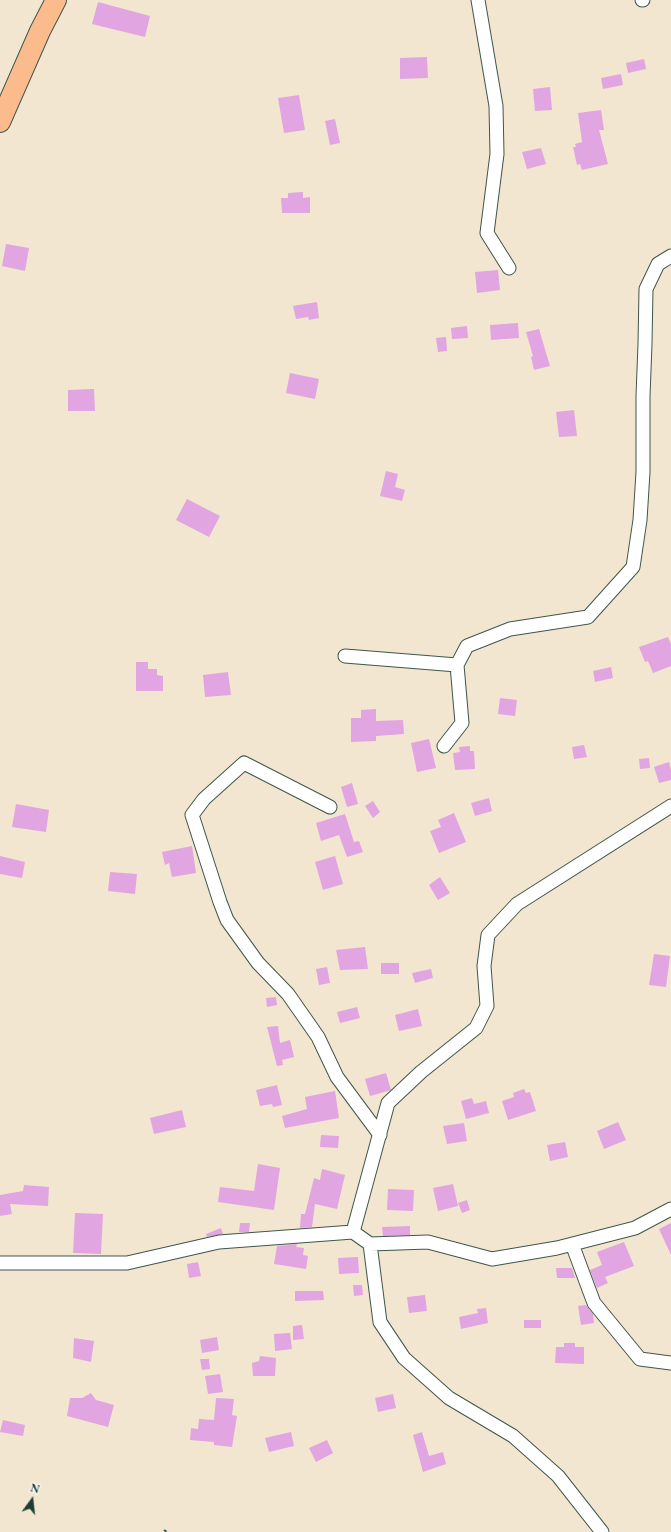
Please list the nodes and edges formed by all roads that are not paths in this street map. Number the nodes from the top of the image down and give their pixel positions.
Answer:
1 (56, 0) edge
2 (478, 0) edge
3 (0, 122) edge
4 (671, 256) edge
5 (509, 268) dead end
6 (345, 656) dead end
7 (457, 665) junction
8 (444, 746) dead end
9 (671, 806) edge
10 (330, 807) dead end
11 (380, 1135) junction
12 (671, 1210) edge
13 (353, 1232) junction
14 (370, 1244) junction
15 (572, 1244) junction
16 (0, 1263) edge
17 (671, 1362) edge
18 (602, 1532) edge

1 - 3 main road
2 - 5 street
4 - 7 street
6 - 7 street
7 - 8 street
9 - 11 street
10 - 11 street
11 - 13 street
12 - 15 street
13 - 14 street
13 - 16 street
14 - 15 street
14 - 18 street
15 - 17 street

